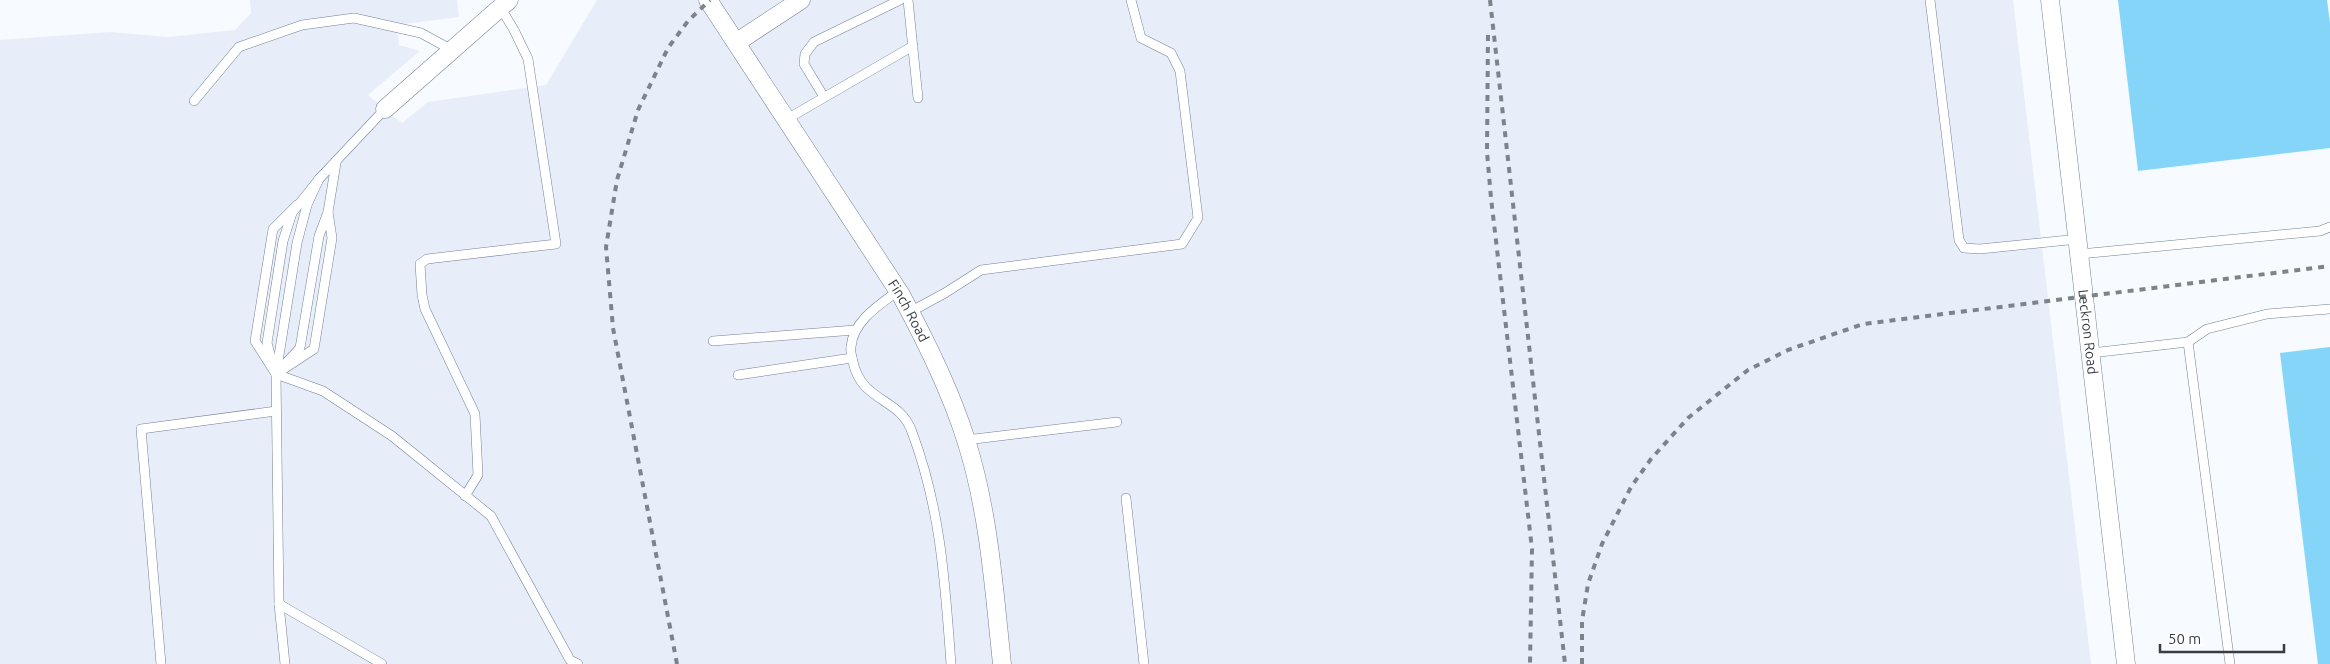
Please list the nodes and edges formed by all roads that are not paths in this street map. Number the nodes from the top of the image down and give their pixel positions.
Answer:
1 (708, 0) edge
2 (802, 0) edge
3 (900, 0) edge
4 (908, 0) edge
5 (1131, 0) edge
6 (1930, 0) edge
7 (2050, 0) edge
8 (504, 4) edge
9 (736, 42) junction
10 (913, 46) junction
11 (452, 50) junction
12 (824, 97) junction
13 (918, 98) dead end
14 (194, 101) dead end
15 (385, 109) joint
16 (786, 119) junction
17 (336, 163) junction
18 (319, 178) junction
19 (297, 205) junction
20 (328, 212) junction
21 (2330, 227) edge
22 (2079, 246) junction
23 (898, 291) junction
24 (2330, 309) edge
25 (910, 312) junction
26 (855, 330) junction
27 (713, 342) dead end
28 (2188, 342) junction
29 (2091, 353) junction
30 (852, 358) junction
31 (276, 374) junction
32 (738, 375) dead end
33 (276, 411) junction
34 (1117, 422) dead end
35 (966, 440) junction
36 (465, 496) junction
37 (1126, 498) dead end
38 (278, 604) junction
39 (161, 664) edge
40 (285, 664) edge
41 (382, 664) edge
42 (578, 664) edge
43 (951, 664) edge
44 (1002, 664) edge
45 (1144, 664) edge
46 (2126, 664) edge
47 (2230, 664) edge

1 - 9 street, Finch Road
2 - 9 street
3 - 12 lane
4 - 10 lane
5 - 25 lane
6 - 22 lane
7 - 22 street, Leckron Road
8 - 11 street
8 - 36 lane
9 - 16 street, Finch Road
10 - 12 lane
10 - 13 lane
11 - 14 lane
11 - 15 street
12 - 16 lane
15 - 17 lane
16 - 23 street, Finch Road
17 - 18 lane
17 - 20 lane
18 - 19 lane
18 - 31 lane
19 - 31 lane
19 - 31 lane
20 - 31 lane
20 - 31 lane
21 - 22 lane
22 - 29 street, Leckron Road
23 - 25 street, Finch Road
23 - 26 lane
24 - 28 lane
25 - 35 street, Finch Road
26 - 27 lane
26 - 30 lane
28 - 29 lane
28 - 47 lane
29 - 46 street, Leckron Road
30 - 32 lane
30 - 43 lane
31 - 33 lane
31 - 36 lane
33 - 38 lane
33 - 39 lane
34 - 35 lane
35 - 44 street, Finch Road
36 - 42 lane
37 - 45 lane
38 - 40 lane
38 - 41 lane

